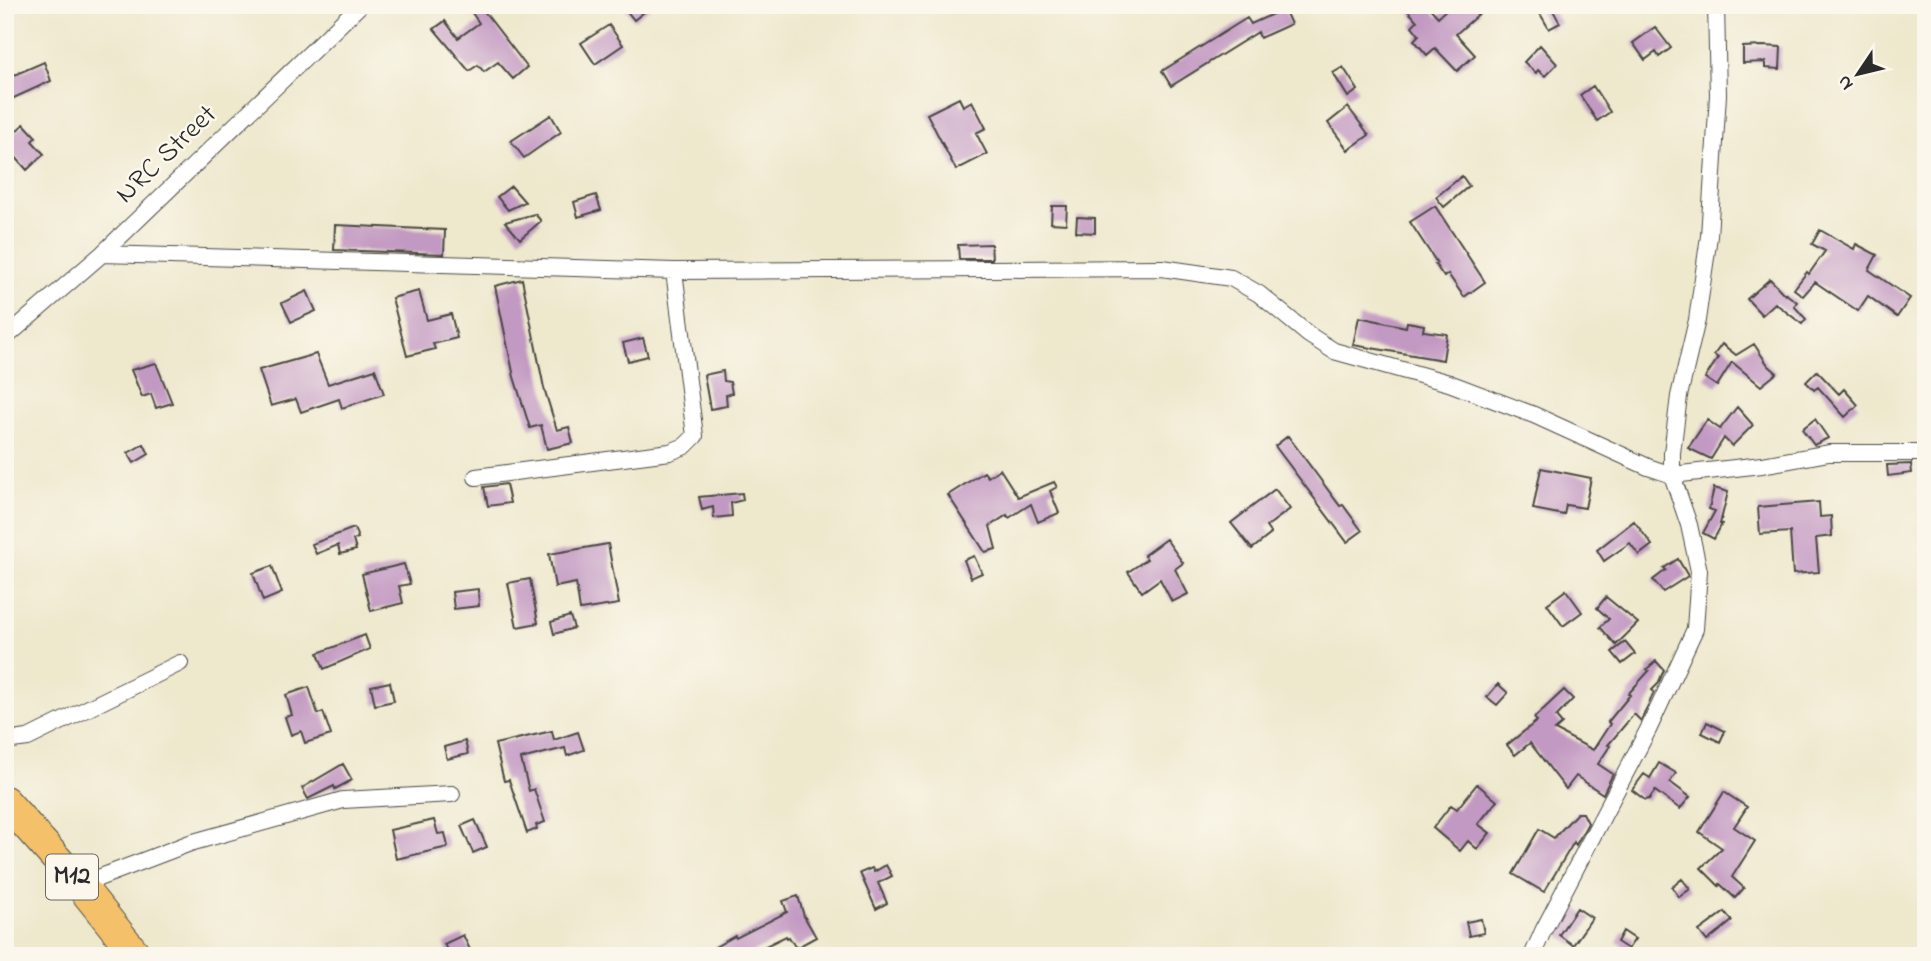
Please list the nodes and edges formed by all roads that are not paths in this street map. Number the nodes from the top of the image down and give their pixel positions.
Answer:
1 (360, 5) edge
2 (1716, 5) edge
3 (102, 254) junction
4 (674, 271) junction
5 (5, 338) edge
6 (1926, 453) edge
7 (1672, 475) junction
8 (476, 477) dead end
9 (180, 663) dead end
10 (5, 736) edge
11 (452, 794) dead end
12 (5, 801) edge
13 (80, 885) junction
14 (137, 956) edge
15 (1532, 956) edge

1 - 3 street, NRC Street
2 - 7 street
3 - 4 street
3 - 5 street, NRC Street
4 - 7 street
4 - 8 street
6 - 7 street
7 - 15 street
9 - 10 street
11 - 13 street
12 - 13 highway, M12
13 - 14 highway, M12

